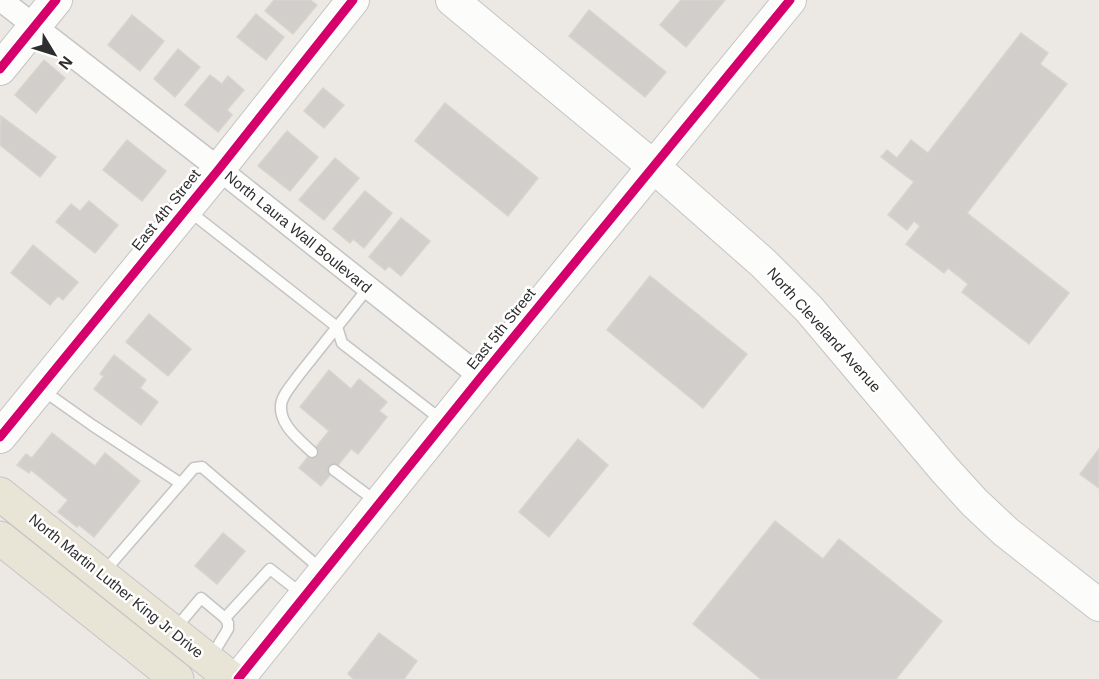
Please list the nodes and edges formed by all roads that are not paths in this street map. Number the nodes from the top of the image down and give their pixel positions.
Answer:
1 (1, 0) edge
2 (56, 0) edge
3 (354, 0) edge
4 (452, 0) edge
5 (790, 0) edge
6 (35, 26) junction
7 (0, 69) edge
8 (654, 167) junction
9 (219, 169) junction
10 (186, 209) junction
11 (368, 288) junction
12 (336, 327) junction
13 (481, 377) junction
14 (40, 388) junction
15 (445, 423) junction
16 (0, 437) edge
17 (312, 452) dead end
18 (334, 470) dead end
19 (180, 483) junction
20 (0, 494) edge
21 (379, 504) junction
22 (0, 538) edge
23 (324, 572) junction
24 (102, 575) junction
25 (1095, 593) edge
26 (305, 596) junction
27 (225, 618) junction
28 (173, 632) junction
29 (220, 670) edge
30 (177, 679) edge
31 (238, 679) edge

1 - 6 street, North Laura Wall Boulevard
2 - 6 street
3 - 9 street, East 4th Street
4 - 8 street, North Cleveland Avenue
5 - 8 street, East 5th Street
6 - 7 street
6 - 9 street, North Laura Wall Boulevard
8 - 13 street, East 5th Street
8 - 25 street, North Cleveland Avenue
9 - 10 street, East 4th Street
9 - 11 street, North Laura Wall Boulevard
10 - 12 lane
10 - 14 street, East 4th Street
11 - 12 lane
11 - 13 street, North Laura Wall Boulevard
12 - 15 lane
12 - 17 lane
13 - 15 street, East 5th Street
14 - 16 street, East 4th Street
14 - 19 lane
15 - 21 street, East 5th Street
18 - 21 lane
19 - 23 lane
19 - 24 lane
20 - 24 main road, North Martin Luther King Jr Drive
21 - 23 street, East 5th Street
22 - 30 main road
23 - 26 street, East 5th Street
24 - 28 main road, North Martin Luther King Jr Drive
26 - 27 lane
26 - 31 street, East 5th Street
27 - 28 lane
27 - 29 lane
28 - 29 main road, North Martin Luther King Jr Drive

